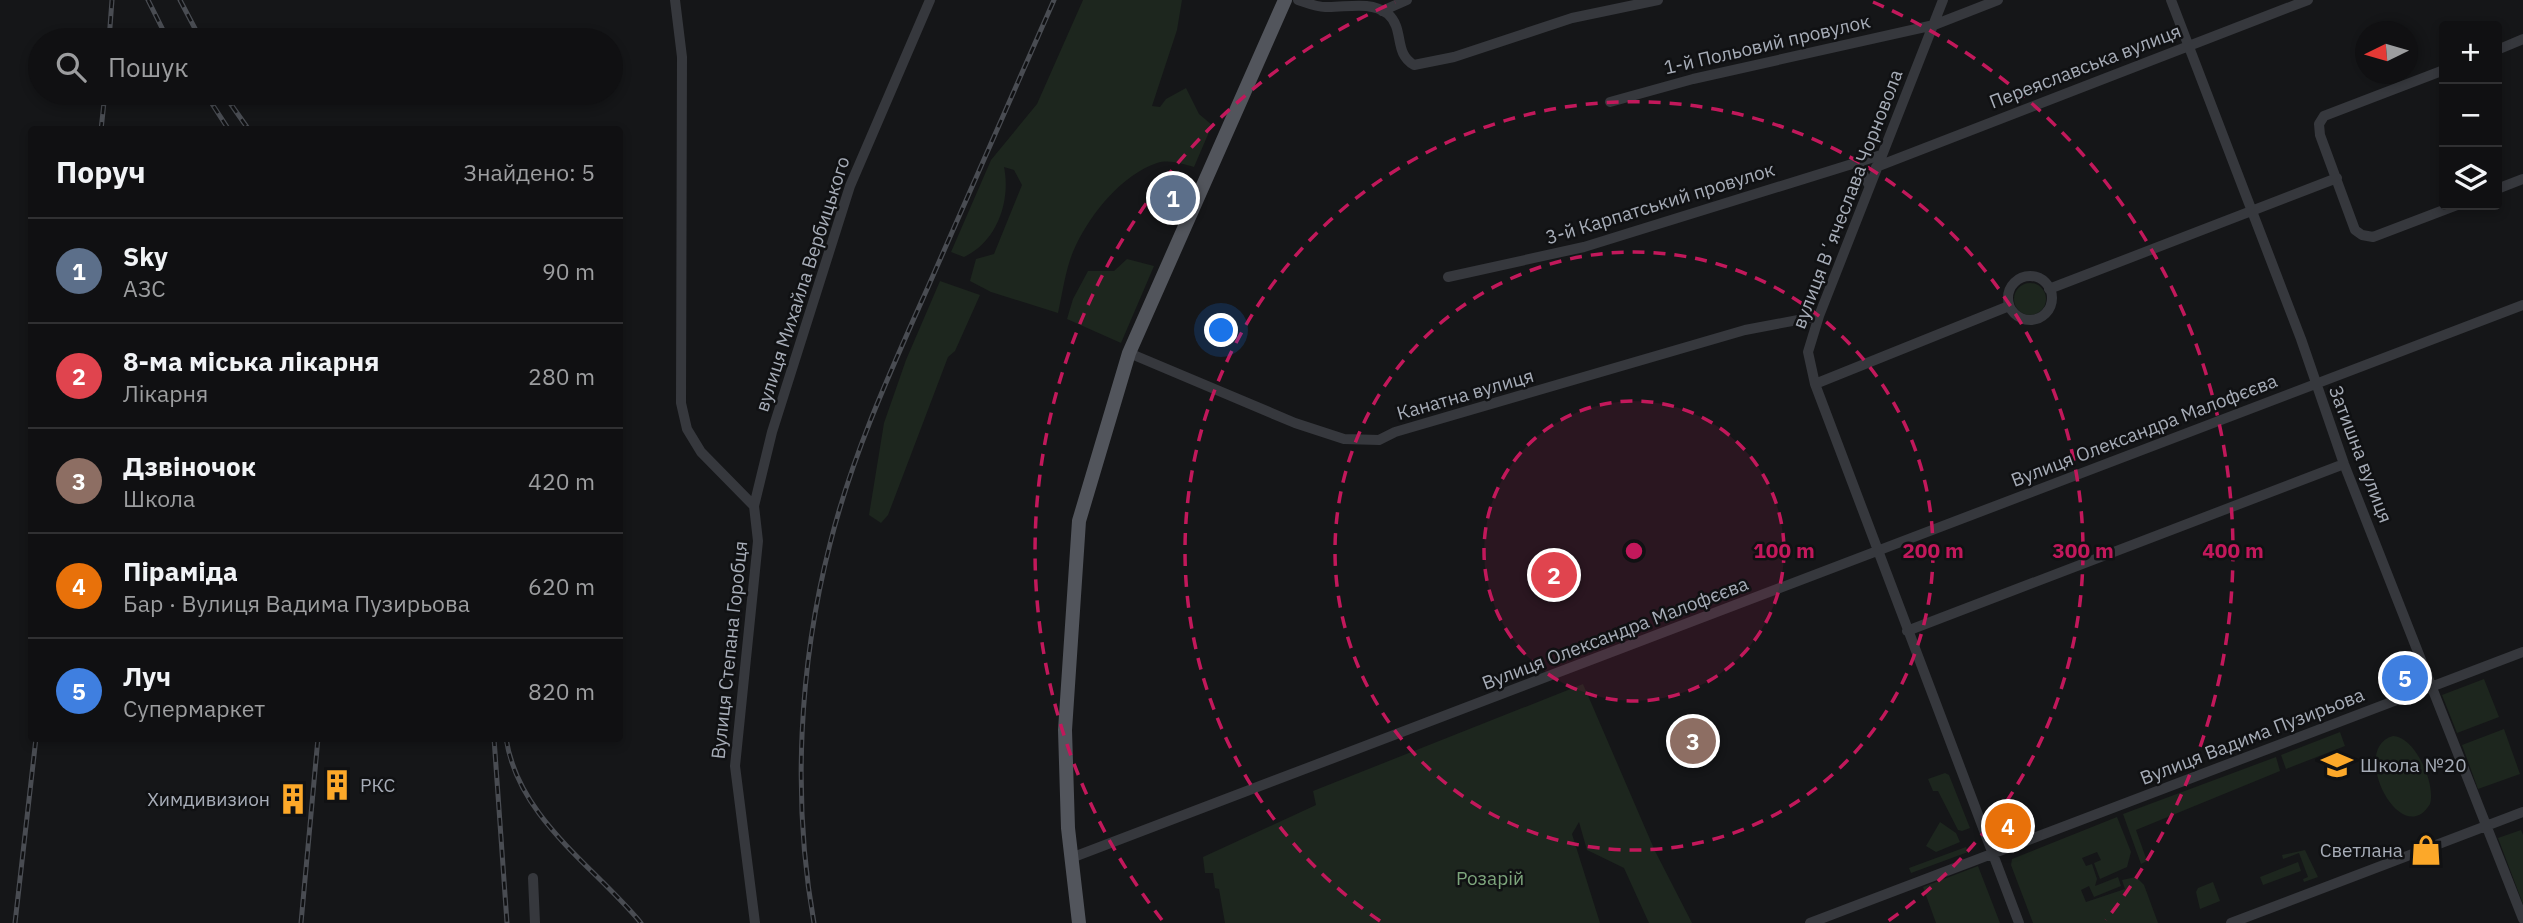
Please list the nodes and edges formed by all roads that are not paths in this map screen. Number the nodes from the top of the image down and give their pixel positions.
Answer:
1 (675, 0) edge
2 (930, 0) edge
3 (1285, 0) edge
4 (1298, 0) edge
5 (1407, 0) edge
6 (1658, 0) edge
7 (1943, 0) edge
8 (1998, 0) edge
9 (2171, 0) edge
10 (2308, 0) edge
11 (1382, 11) junction
12 (1934, 24) junction
13 (2523, 40) edge
14 (2188, 45) junction
15 (2502, 48) edge
16 (2439, 72) edge
17 (1610, 102) dead end
18 (1881, 155) junction
19 (1856, 162) junction
20 (1876, 167) junction
21 (2337, 178) junction
22 (2523, 179) edge
23 (1869, 185) junction
24 (2502, 187) edge
25 (2444, 210) edge
26 (2251, 212) junction
27 (1448, 277) dead end
28 (2049, 289) junction
29 (2523, 305) edge
30 (2009, 306) junction
31 (1819, 316) junction
32 (1129, 354) junction
33 (2315, 383) junction
34 (1815, 384) junction
35 (2344, 464) junction
36 (754, 506) junction
37 (1880, 550) junction
38 (1907, 631) junction
39 (2523, 652) edge
40 (2433, 686) junction
41 (2522, 815) edge
42 (2487, 824) junction
43 (1993, 853) junction
44 (1071, 858) junction
45 (533, 878) dead end
46 (2523, 919) edge
47 (535, 923) edge
48 (755, 923) edge
49 (1079, 923) edge
50 (1810, 923) edge
51 (2020, 923) edge
52 (2231, 923) edge

1 - 36 street
2 - 36 street, вулиця Михайла Вербицького
3 - 32 main road
4 - 11 street
5 - 11 street
6 - 11 street
7 - 12 street, вулиця Вʼячеслава Чорновола
8 - 12 street, 1-й Польовий провулок
9 - 14 street, Затишна вулиця
10 - 14 street, Переяславська вулиця
12 - 17 street, 1-й Польовий провулок
12 - 18 street, вулиця Вʼячеслава Чорновола
13 - 15 street
14 - 20 street, Переяславська вулиця
14 - 26 street, Затишна вулиця
16 - 21 street
18 - 19 street, 3-й Карпатський провулок
18 - 20 street, вулиця Вʼячеслава Чорновола
19 - 23 street
19 - 27 street, 3-й Карпатський провулок
20 - 23 street, вулиця Вʼячеслава Чорновола
21 - 25 street
21 - 26 street
22 - 24 street
23 - 31 street, вулиця Вʼячеслава Чорновола
26 - 28 street
26 - 33 street, Затишна вулиця
28 - 30 street
28 - 30 street
29 - 33 street, Вулиця Олександра Малофєєва
30 - 34 street
31 - 32 street, Канатна вулиця
31 - 34 street, вулиця Вʼячеслава Чорновола
32 - 44 main road
33 - 35 street, Затишна вулиця
33 - 37 street, Вулиця Олександра Малофєєва
34 - 37 street, вулиця Вʼячеслава Чорновола
35 - 38 street
35 - 40 street, Затишна вулиця
36 - 48 street, Вулиця Степана Горобця
37 - 38 street, вулиця Вʼячеслава Чорновола
37 - 44 street, Вулиця Олександра Малофєєва
38 - 43 street, вулиця Вʼячеслава Чорновола
39 - 40 street, Вулиця Вадима Пузирьова
40 - 42 street, Затишна вулиця
40 - 43 street, Вулиця Вадима Пузирьова
41 - 42 street
42 - 46 street, Затишна вулиця
42 - 52 street
43 - 50 street, Вулиця Вадима Пузирьова
43 - 51 street, вулиця Вʼячеслава Чорновола
44 - 49 main road
45 - 47 street

